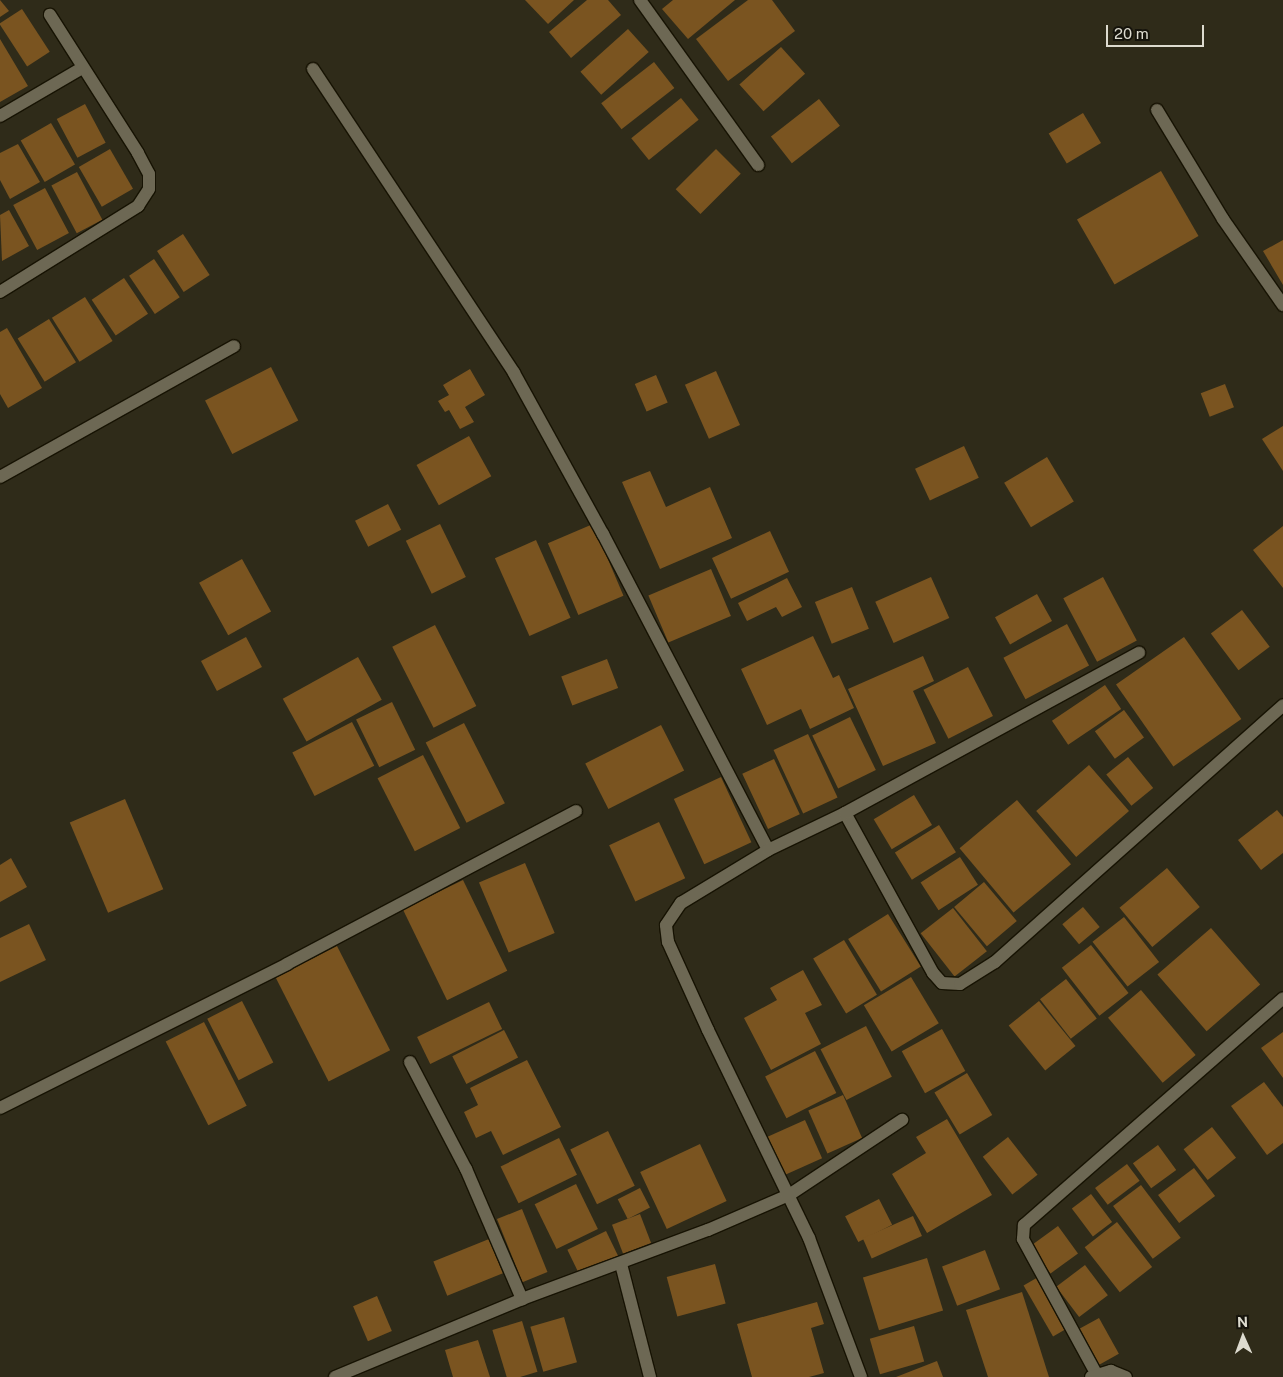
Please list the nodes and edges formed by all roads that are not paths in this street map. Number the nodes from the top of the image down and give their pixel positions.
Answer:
1 (640, 0) edge
2 (50, 15) dead end
3 (82, 68) junction
4 (313, 69) dead end
5 (1157, 110) dead end
6 (0, 116) edge
7 (758, 165) dead end
8 (0, 292) edge
9 (1283, 305) edge
10 (234, 346) dead end
11 (0, 477) edge
12 (1139, 652) dead end
13 (1283, 706) edge
14 (576, 811) dead end
15 (845, 812) junction
16 (768, 850) junction
17 (1283, 998) edge
18 (410, 1062) dead end
19 (0, 1108) edge
20 (902, 1120) dead end
21 (789, 1194) junction
22 (621, 1264) junction
23 (522, 1299) junction
24 (1094, 1376) edge
25 (335, 1377) edge
26 (650, 1377) edge
27 (861, 1377) edge
28 (1126, 1377) edge

1 - 7 street
2 - 3 street
3 - 6 street
3 - 8 street
4 - 16 street
5 - 9 street
10 - 11 street
12 - 15 street
13 - 15 street
14 - 19 street
15 - 16 street
16 - 21 street
17 - 24 street
18 - 23 street
20 - 21 street
21 - 22 street
21 - 27 street
22 - 23 street
22 - 26 street
23 - 25 street
24 - 28 street

